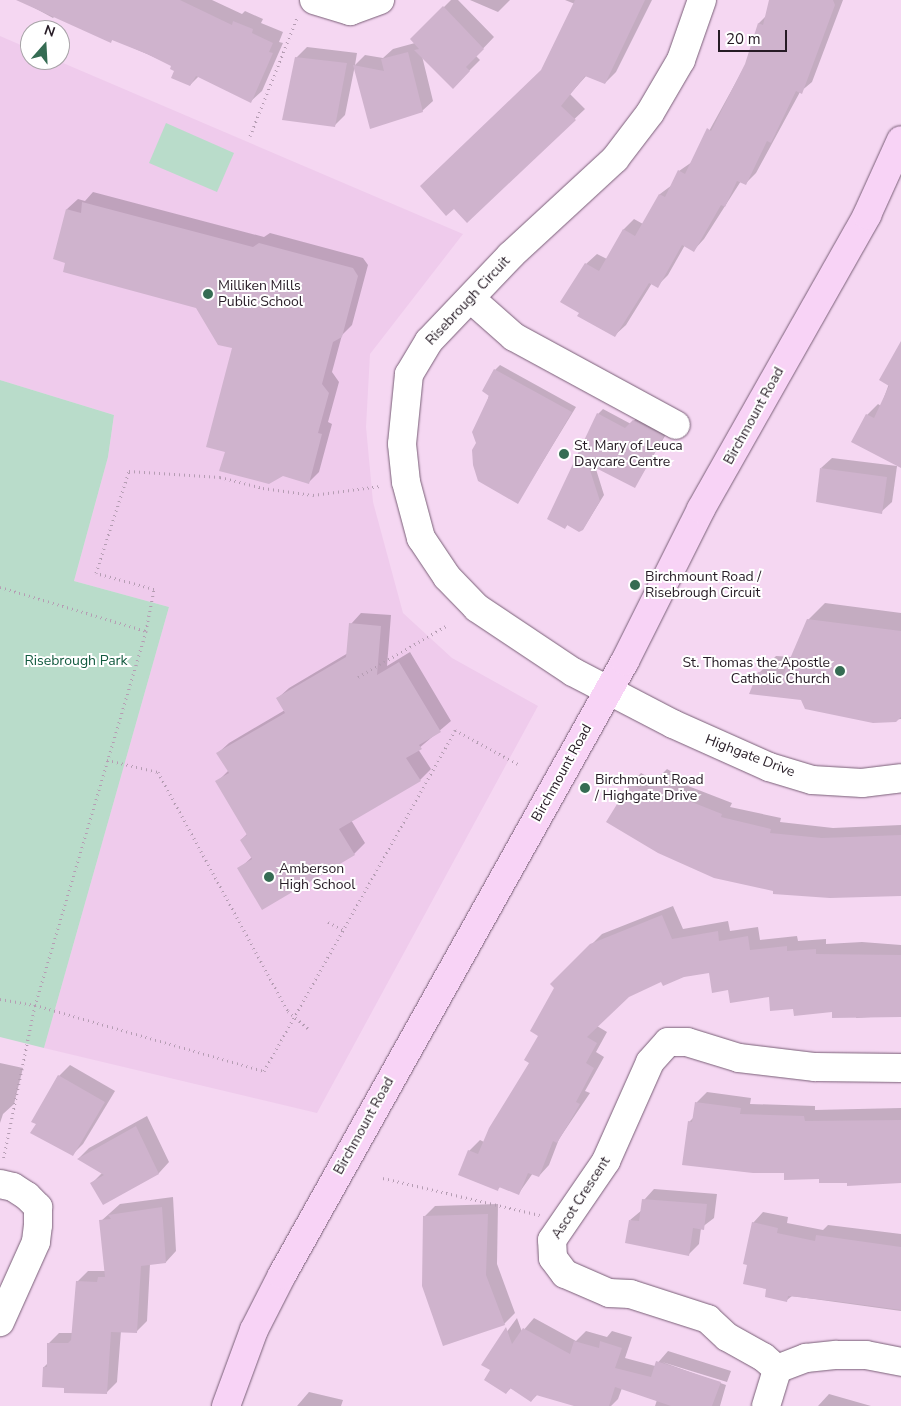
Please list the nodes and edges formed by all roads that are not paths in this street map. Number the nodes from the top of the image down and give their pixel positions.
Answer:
1 (380, 0) edge
2 (702, 0) edge
3 (307, 4) edge
4 (901, 140) edge
5 (472, 299) junction
6 (676, 424) dead end
7 (608, 691) junction
8 (901, 778) edge
9 (901, 1068) edge
10 (1, 1175) edge
11 (0, 1322) edge
12 (901, 1362) edge
13 (777, 1369) junction
14 (226, 1406) edge
15 (766, 1406) edge

1 - 3 street
2 - 5 street, Risebrough Circuit
4 - 7 main road, Birchmount Road
5 - 6 street
5 - 7 street, Risebrough Circuit
7 - 8 street, Highgate Drive
7 - 14 main road, Birchmount Road
9 - 13 street, Ascot Crescent
10 - 11 street
12 - 13 street
13 - 15 street

